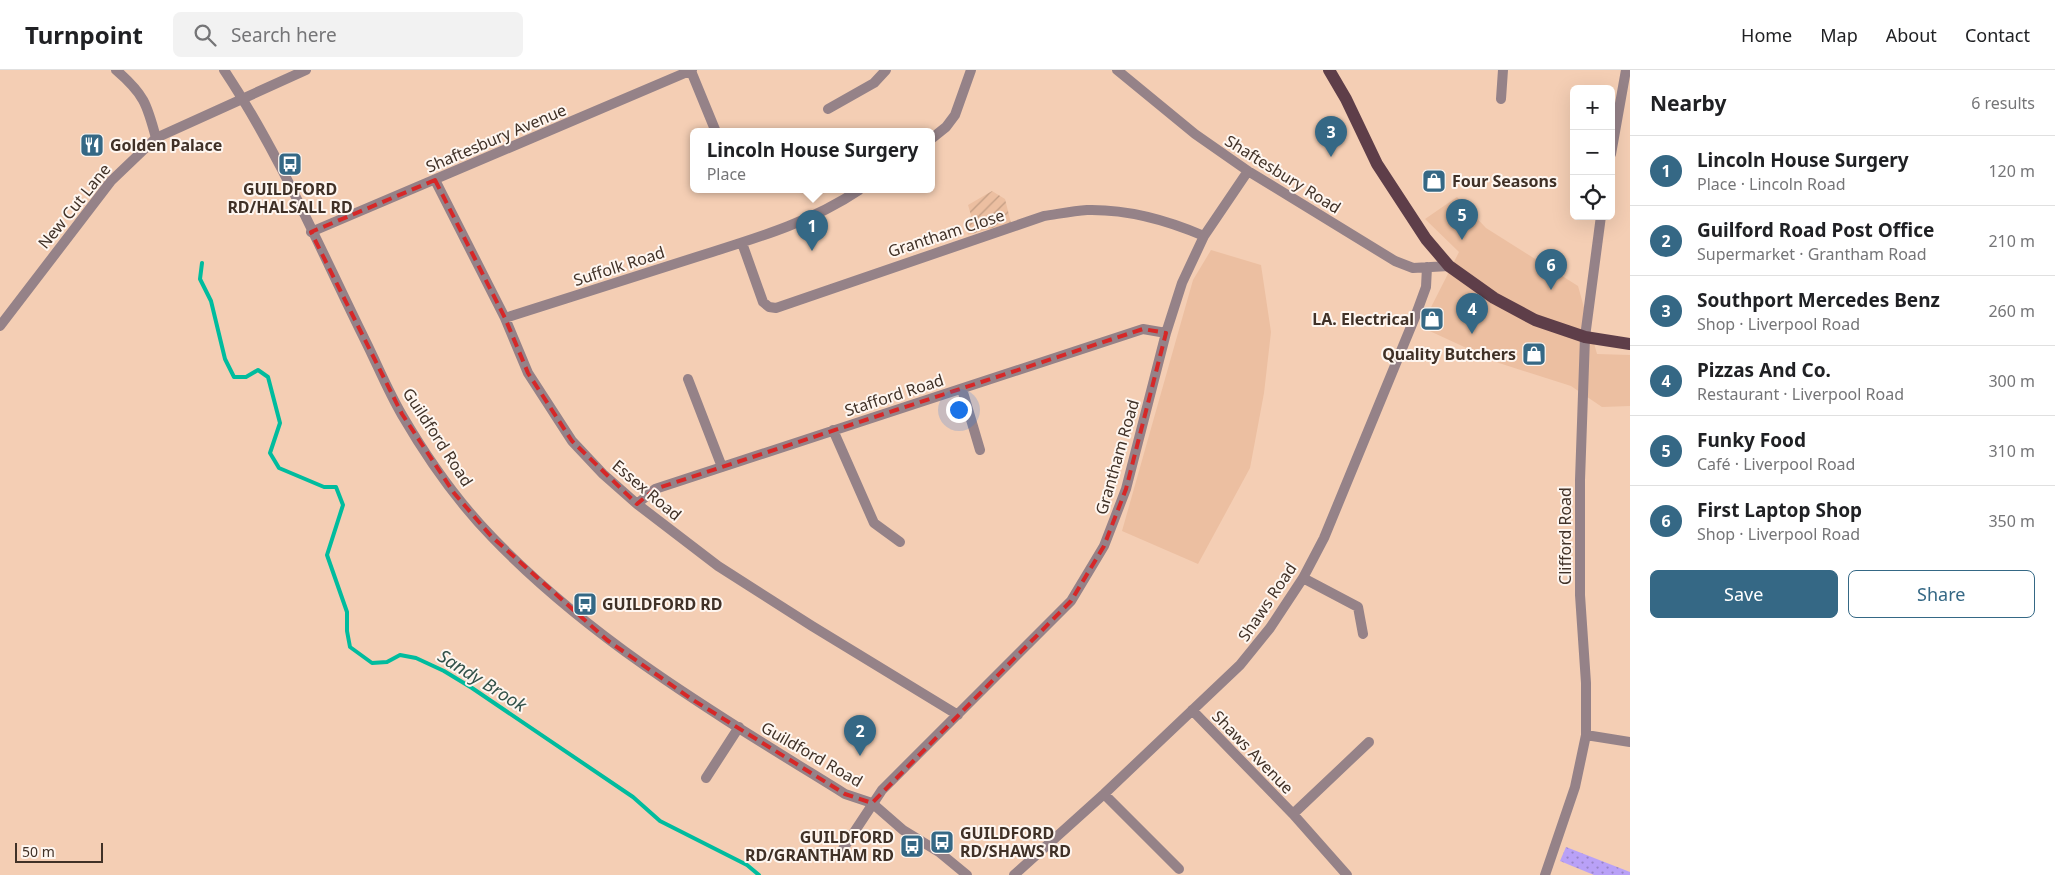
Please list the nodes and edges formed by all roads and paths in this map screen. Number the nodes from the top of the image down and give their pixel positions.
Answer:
1 (116, 70) edge
2 (224, 70) edge
3 (306, 70) edge
4 (691, 70) edge
5 (886, 70) edge
6 (971, 70) edge
7 (1117, 70) edge
8 (1328, 70) edge
9 (1503, 70) edge
10 (1626, 70) edge
11 (242, 98) junction
12 (1501, 99) dead end
13 (828, 108) dead end
14 (714, 128) edge
15 (1615, 132) edge
16 (935, 135) edge
17 (156, 138) junction
18 (1248, 171) junction
19 (435, 180) junction
20 (854, 193) edge
21 (1600, 220) edge
22 (311, 232) junction
23 (1204, 236) junction
24 (742, 243) junction
25 (1449, 266) junction
26 (1427, 267) junction
27 (505, 318) junction
28 (0, 326) edge
29 (1166, 333) junction
30 (1585, 337) junction
31 (1630, 344) edge
32 (688, 379) dead end
33 (962, 389) junction
34 (833, 430) junction
35 (980, 450) dead end
36 (722, 467) junction
37 (637, 504) junction
38 (900, 542) dead end
39 (1303, 578) junction
40 (1363, 634) dead end
41 (1192, 710) junction
42 (958, 715) junction
43 (739, 728) junction
44 (1586, 736) junction
45 (1369, 742) dead end
46 (1630, 742) edge
47 (706, 778) dead end
48 (1104, 794) junction
49 (872, 803) junction
50 (1293, 814) junction
51 (839, 855) dead end
52 (1179, 868) dead end
53 (968, 875) edge
54 (1014, 875) edge
55 (1347, 875) edge
56 (1546, 875) edge

1 - 17 street
2 - 11 street, Guildford Road
3 - 11 street, New Cut Lane
4 - 14 street
4 - 19 street, Shaftesbury Avenue
5 - 13 street
6 - 16 street
7 - 18 street, Shaftesbury Road
8 - 25 main road
9 - 12 street
10 - 15 street
11 - 17 street, New Cut Lane
11 - 22 street, Guildford Road
17 - 28 street, New Cut Lane
18 - 23 street, Grantham Road
18 - 26 street, Shaftesbury Road
19 - 22 street, Shaftesbury Avenue
19 - 27 street, Essex Road
20 - 24 street, Suffolk Road
21 - 30 street, Clifford Road
22 - 43 street, Guildford Road
23 - 24 street, Grantham Close
23 - 29 street, Grantham Road
24 - 27 street, Suffolk Road
25 - 26 street, Shaftesbury Road
25 - 30 main road
26 - 39 street, Shaws Road
27 - 37 street, Essex Road
29 - 33 street, Stafford Road
29 - 42 street, Grantham Road
30 - 31 main road
30 - 44 street, Clifford Road
32 - 36 street
33 - 34 street, Stafford Road
33 - 35 street
34 - 36 street, Stafford Road
34 - 38 street
36 - 37 street, Stafford Road
37 - 42 street, Essex Road
39 - 40 street
39 - 41 street, Shaws Road
41 - 48 street, Shaws Road
41 - 50 street, Shaws Avenue
42 - 49 street, Grantham Road
43 - 47 street, Guildford Road
43 - 49 street, Guildford Road
44 - 46 street
44 - 56 street, Clifford Road
45 - 50 street, Shaws Avenue
48 - 52 street
48 - 54 street, Shaws Road
49 - 51 street, Guildford Road
49 - 53 street, Guildford Road
50 - 55 street, Shaws Avenue

